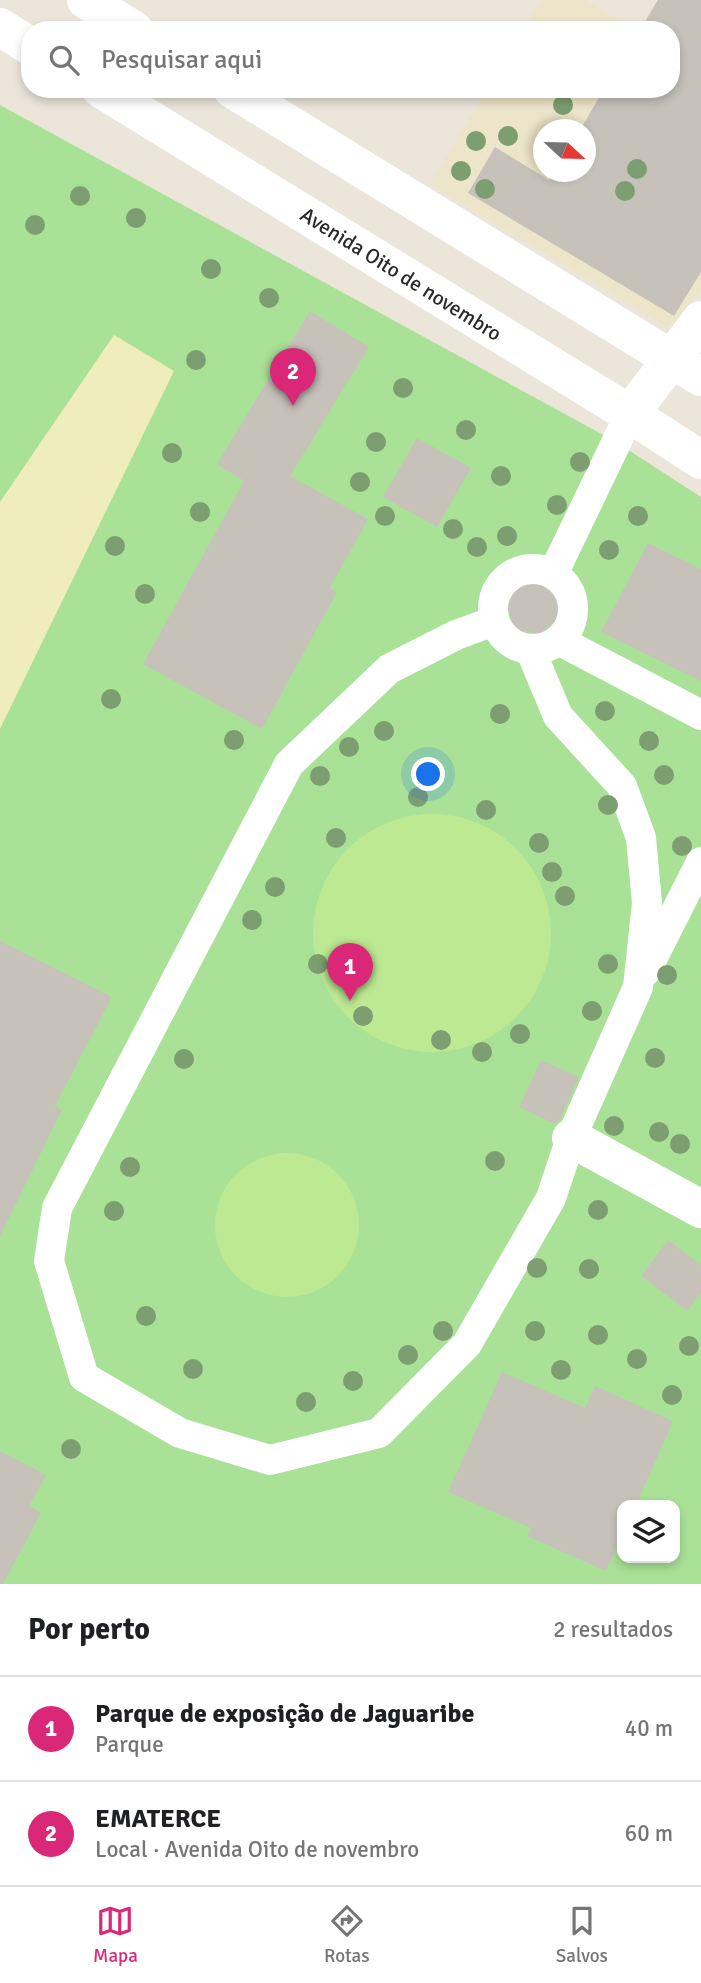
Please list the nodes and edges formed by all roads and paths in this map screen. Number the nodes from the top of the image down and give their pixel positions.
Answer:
1 (86, 0) edge
2 (120, 21) edge
3 (0, 27) edge
4 (21, 40) edge
5 (116, 98) edge
6 (247, 98) edge
7 (701, 320) edge
8 (686, 367) edge
9 (630, 414) junction
10 (699, 454) edge
11 (553, 574) junction
12 (494, 621) junction
13 (558, 640) junction
14 (530, 649) junction
15 (701, 715) edge
16 (701, 862) edge
17 (638, 988) junction
18 (571, 1138) junction
19 (701, 1209) edge

1 - 2 main road
3 - 4 main road
5 - 9 main road, Avenida Oito de novembro
6 - 8 main road
7 - 8 main road
8 - 9 main road
9 - 10 main road, Avenida Oito de novembro
9 - 11 street
11 - 12 street
11 - 13 street
12 - 14 street
12 - 18 street
13 - 14 street
13 - 15 street
14 - 17 street
16 - 17 street
17 - 18 street
18 - 19 main road

